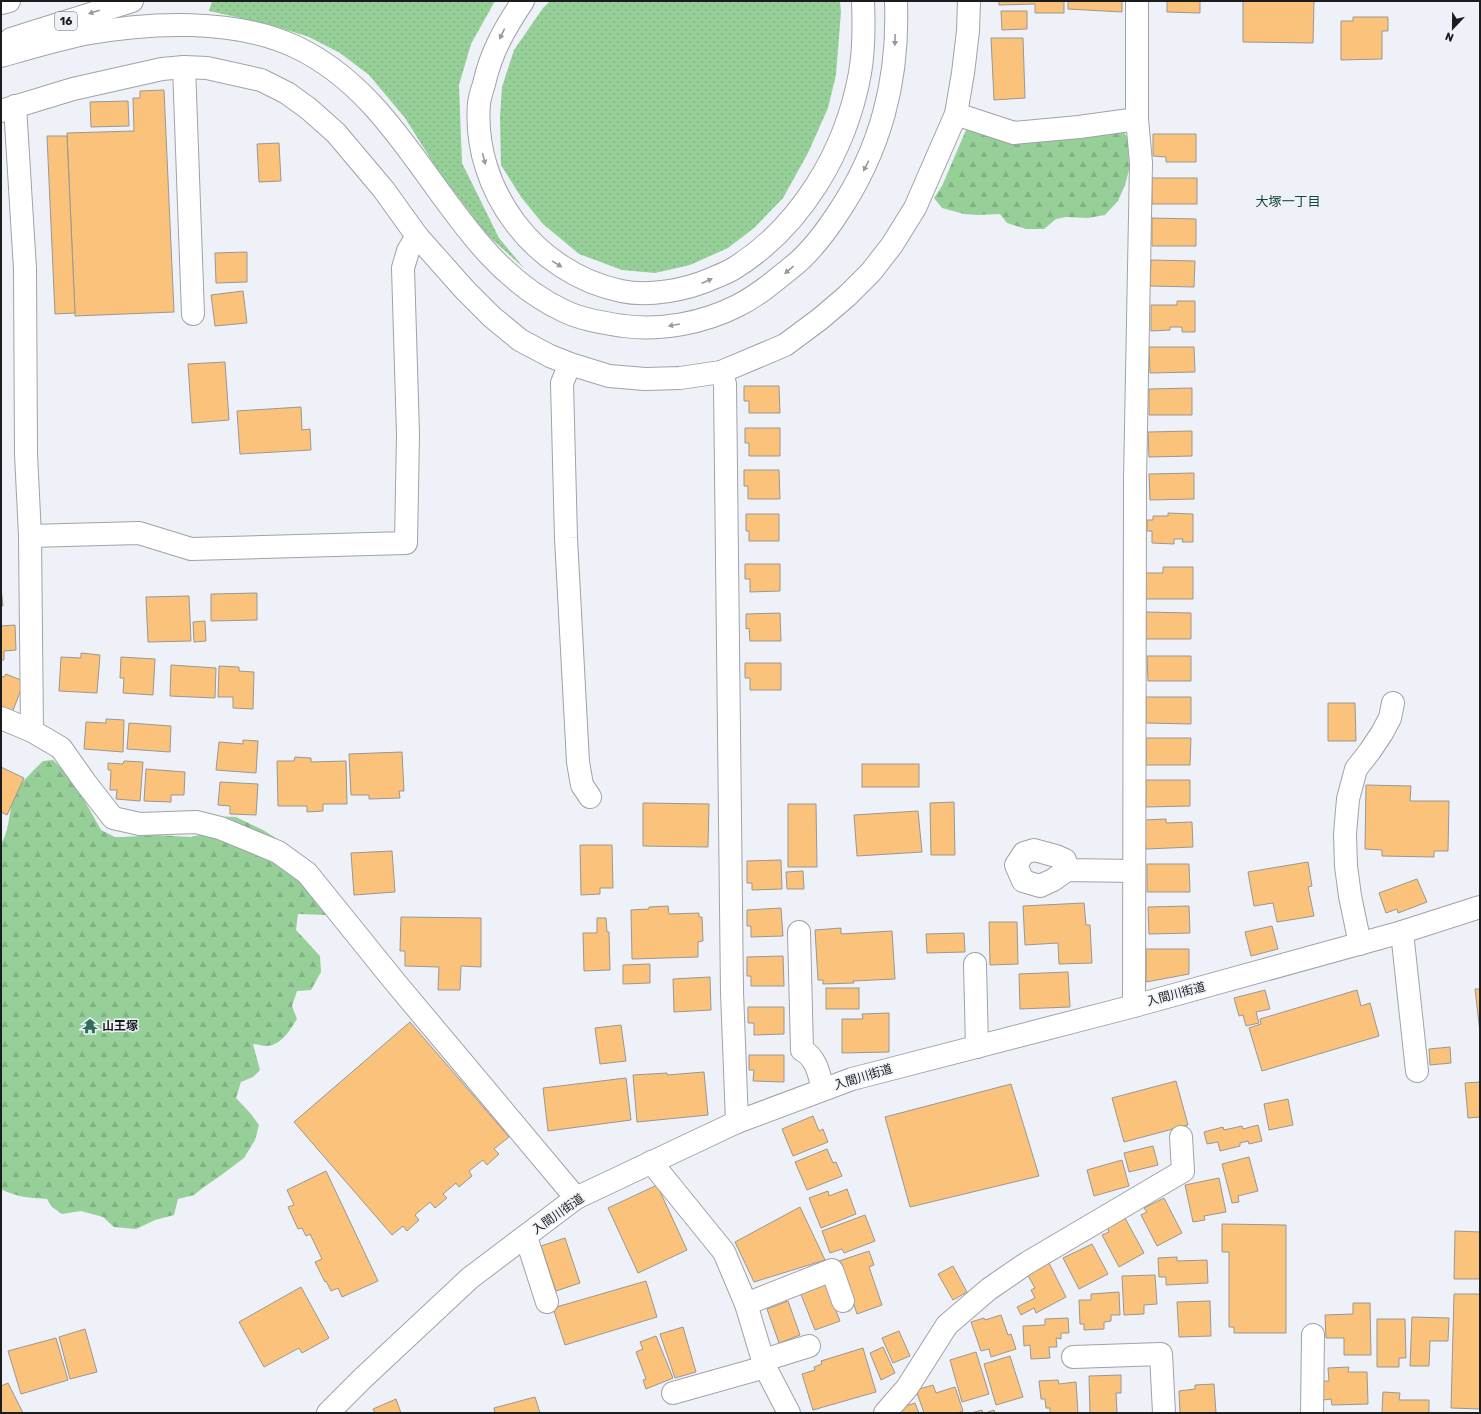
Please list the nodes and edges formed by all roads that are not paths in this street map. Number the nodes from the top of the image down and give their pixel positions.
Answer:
1 (8, 1) edge
2 (132, 1) edge
3 (523, 1) edge
4 (863, 1) edge
5 (896, 1) edge
6 (969, 1) edge
7 (1138, 1) edge
8 (1, 4) edge
9 (1, 42) edge
10 (1, 56) edge
11 (184, 67) junction
12 (8, 108) edge
13 (956, 114) junction
14 (1137, 118) junction
15 (417, 236) junction
16 (193, 314) dead end
17 (570, 364) junction
18 (721, 372) junction
19 (30, 536) junction
20 (1393, 703) dead end
21 (1, 718) edge
22 (32, 730) junction
23 (590, 797) dead end
24 (1067, 870) dead end
25 (1134, 871) junction
26 (1480, 907) edge
27 (799, 932) dead end
28 (1402, 932) junction
29 (1360, 944) junction
30 (975, 964) dead end
31 (1134, 1006) junction
32 (977, 1047) junction
33 (1417, 1071) dead end
34 (823, 1090) junction
35 (737, 1122) junction
36 (1181, 1137) dead end
37 (651, 1162) junction
38 (576, 1198) junction
39 (526, 1237) junction
40 (843, 1301) dead end
41 (547, 1302) dead end
42 (746, 1304) junction
43 (1313, 1335) dead end
44 (809, 1346) dead end
45 (1073, 1357) dead end
46 (764, 1363) junction
47 (673, 1393) dead end
48 (328, 1413) edge
49 (789, 1413) edge
50 (885, 1413) edge
51 (1164, 1413) edge
52 (1312, 1413) edge

1 - 8 main road
2 -> 9 main road, 16
3 -> 4 main road
5 -> 10 main road
6 - 13 main road
7 - 14 main road
11 - 12 main road
11 - 15 main road
11 - 16 main road
12 - 19 main road
13 - 14 main road
13 - 18 main road
14 - 25 main road
15 - 17 main road
15 - 19 main road
17 - 18 main road
17 - 23 main road
18 - 35 main road
19 - 22 main road
20 - 29 main road
21 - 22 main road
22 - 38 main road
24 - 25 main road
25 - 31 main road
26 - 28 main road, 入間川街道
27 - 34 main road
28 - 29 main road, 入間川街道
28 - 33 main road
29 - 31 main road, 入間川街道
30 - 32 main road
31 - 32 main road, 入間川街道
32 - 34 main road, 入間川街道
34 - 35 main road, 入間川街道
35 - 37 main road, 入間川街道
36 - 50 main road
37 - 38 main road, 入間川街道
37 - 42 main road
38 - 39 main road, 入間川街道
39 - 41 main road
39 - 48 main road, 入間川街道
40 - 42 main road
42 - 46 main road
43 - 52 main road
44 - 46 main road
45 - 51 main road
46 - 47 main road
46 - 49 main road

